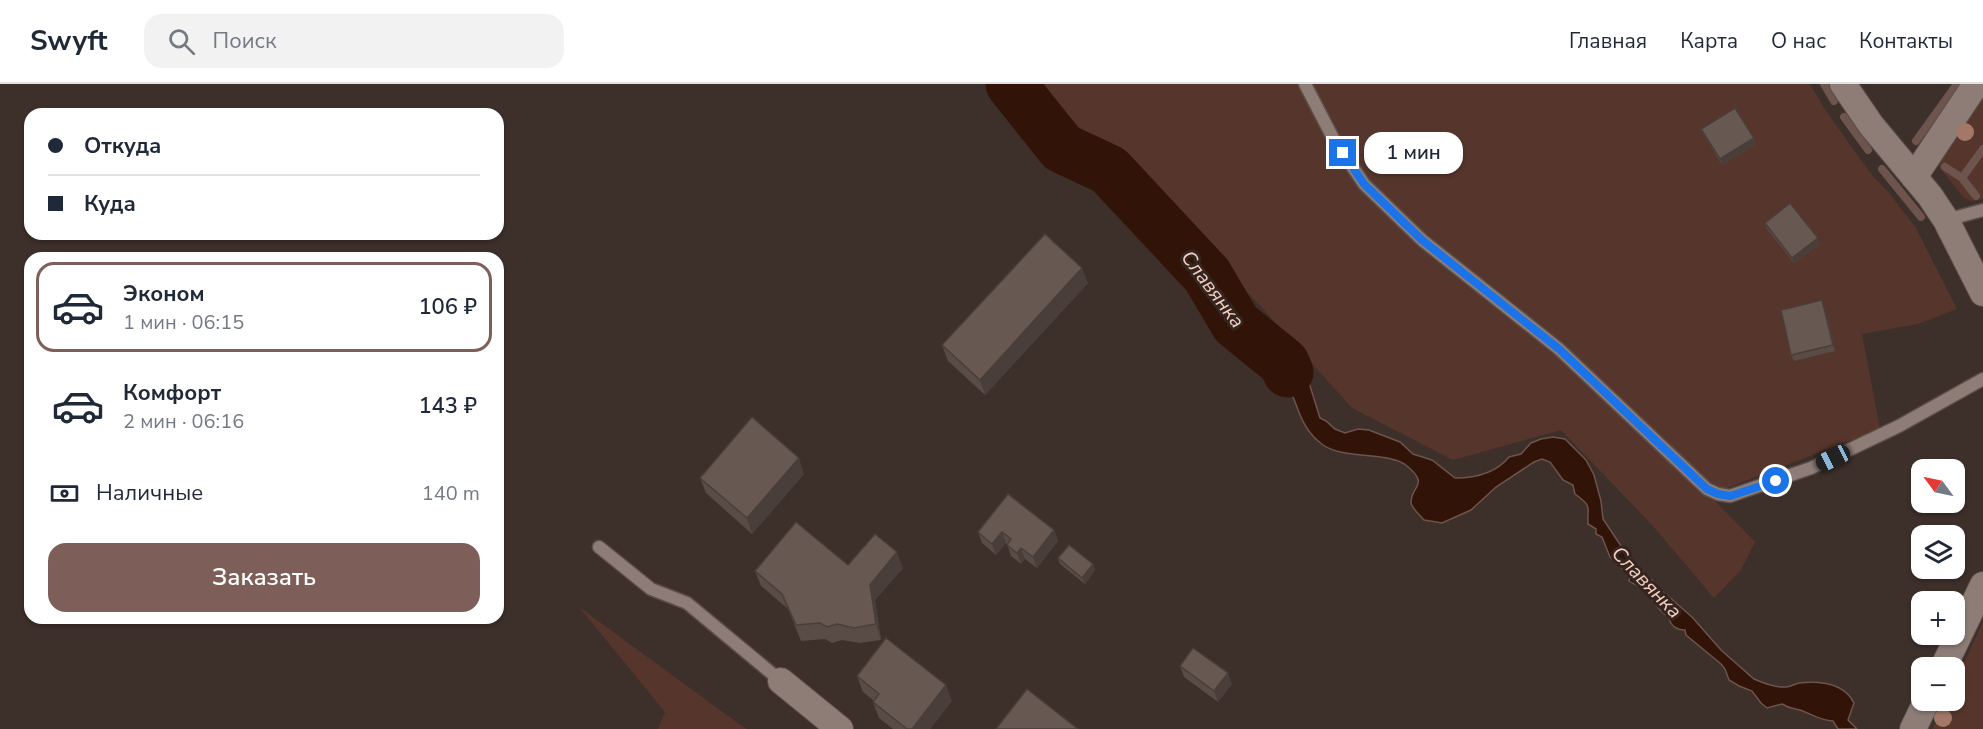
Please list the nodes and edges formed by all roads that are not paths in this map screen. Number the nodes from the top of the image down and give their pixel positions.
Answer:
1 (1305, 84) edge
2 (1843, 84) edge
3 (1976, 84) edge
4 (1914, 177) junction
5 (1983, 210) edge
6 (1946, 220) junction
7 (1983, 293) edge
8 (1983, 379) edge
9 (598, 547) dead end
10 (1983, 585) edge
11 (1948, 657) edge
12 (781, 681) joint
13 (840, 729) edge

1 - 8 lane
2 - 4 street
3 - 4 street
4 - 6 street
5 - 6 lane
6 - 7 street
9 - 12 lane
10 - 11 street
12 - 13 street

